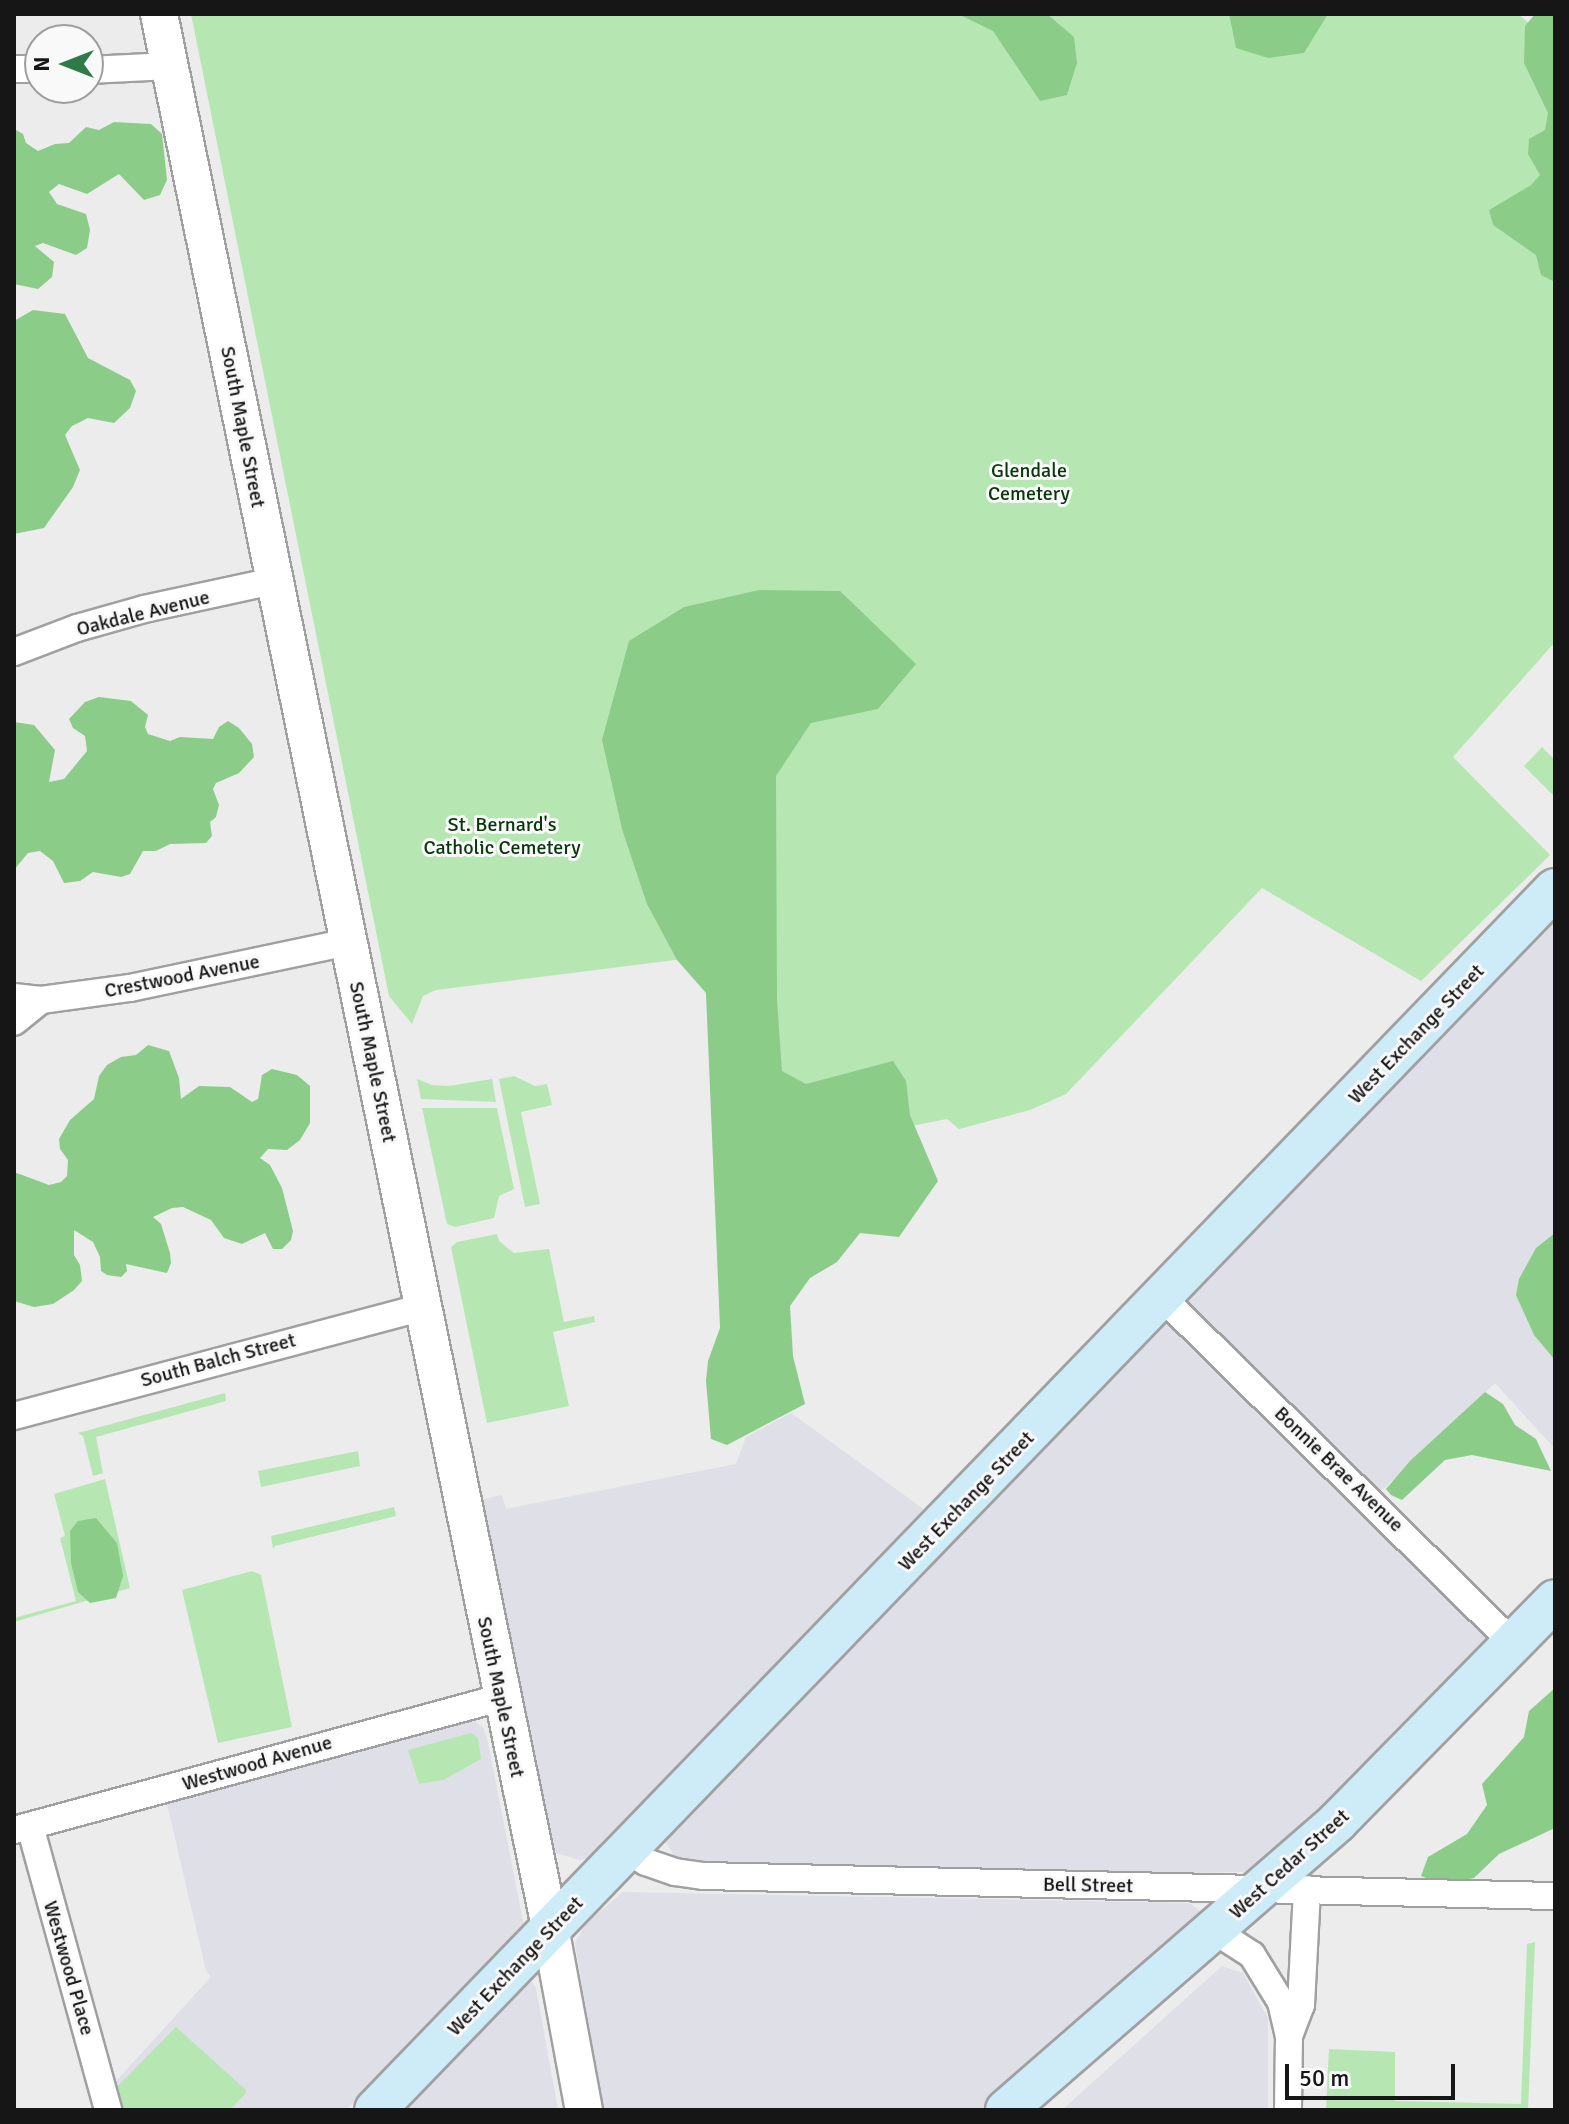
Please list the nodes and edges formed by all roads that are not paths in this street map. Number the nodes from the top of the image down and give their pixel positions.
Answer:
1 (159, 14) edge
2 (170, 66) junction
3 (104, 69) edge
4 (274, 581) junction
5 (14, 652) edge
6 (1555, 889) edge
7 (348, 942) junction
8 (14, 997) edge
9 (41, 1000) junction
10 (14, 1022) edge
11 (1163, 1298) junction
12 (423, 1307) junction
13 (14, 1416) edge
14 (1555, 1600) edge
15 (1512, 1642) junction
16 (500, 1698) junction
17 (22, 1828) edge
18 (626, 1850) junction
19 (1265, 1888) junction
20 (1307, 1889) junction
21 (1555, 1896) edge
22 (550, 1927) junction
23 (1215, 1931) junction
24 (1289, 2036) junction
25 (108, 2110) edge
26 (375, 2110) edge
27 (584, 2110) edge
28 (1006, 2110) edge
29 (1288, 2110) edge

1 - 2 main road, South Maple Street
2 - 3 street
2 - 4 main road, South Maple Street
4 - 5 street, Oakdale Avenue
4 - 7 main road, South Maple Street
6 - 11 main road, West Exchange Street
7 - 9 street, Crestwood Avenue
7 - 12 main road, South Maple Street
8 - 9 street, Crestwood Avenue
9 - 10 street
11 - 15 street, Bonnie Brae Avenue
11 - 18 main road, West Exchange Street
12 - 13 street, South Balch Street
12 - 16 main road, South Maple Street
14 - 15 main road, West Cedar Street
15 - 19 main road, West Cedar Street
16 - 17 street, Westwood Avenue
16 - 22 main road, South Maple Street
17 - 25 street, Westwood Place
18 - 19 street, Bell Street
18 - 22 main road, West Exchange Street
19 - 20 street, Bell Street
19 - 23 main road, West Cedar Street
20 - 21 street, Bell Street
20 - 24 street
22 - 26 main road, West Exchange Street
22 - 27 main road, South Maple Street
23 - 24 street
23 - 28 main road, West Cedar Street
24 - 29 street

